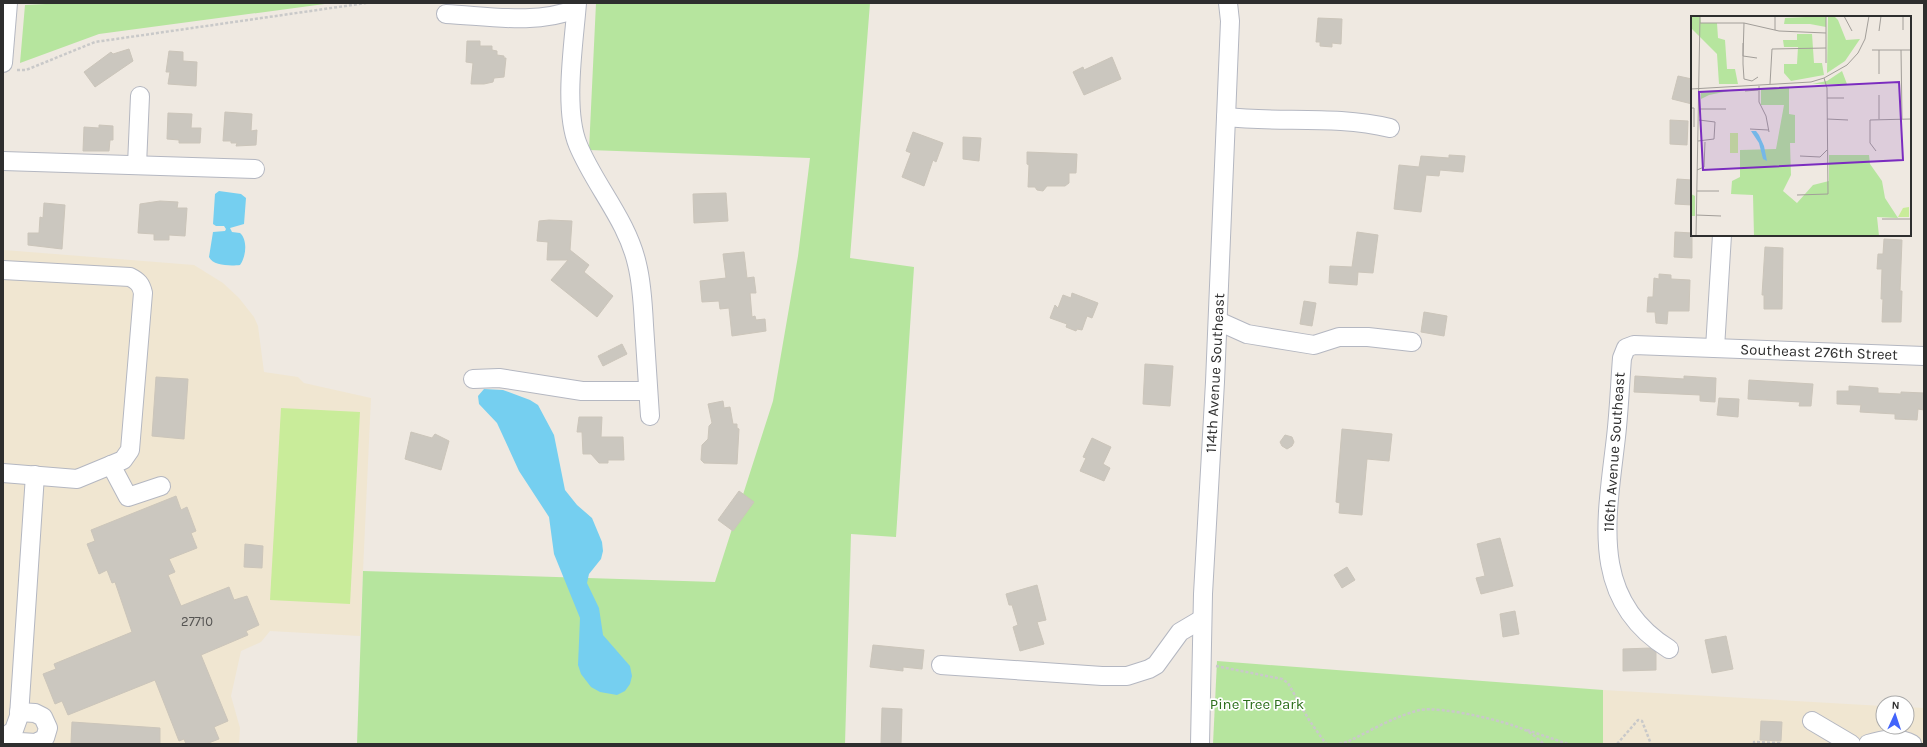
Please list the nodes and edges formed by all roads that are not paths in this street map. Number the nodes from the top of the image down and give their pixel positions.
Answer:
1 (8, 3) edge
2 (1228, 3) edge
3 (577, 6) edge
4 (446, 14) dead end
5 (6, 61) edge
6 (140, 96) dead end
7 (1226, 117) junction
8 (1390, 128) dead end
9 (3, 161) edge
10 (137, 165) junction
11 (255, 169) dead end
12 (1722, 236) edge
13 (3, 270) edge
14 (1218, 320) junction
15 (1412, 342) dead end
16 (1715, 348) junction
17 (1924, 356) edge
18 (473, 379) dead end
19 (648, 391) junction
20 (650, 416) dead end
21 (111, 465) junction
22 (3, 473) edge
23 (35, 475) junction
24 (161, 486) dead end
25 (1202, 619) junction
26 (1669, 649) dead end
27 (941, 665) dead end
28 (19, 712) junction
29 (1812, 721) dead end
30 (7, 737) edge
31 (1200, 744) edge
32 (1851, 744) edge
33 (1868, 744) edge
34 (1912, 744) edge

1 - 5 street
2 - 7 street, 114th Avenue Southeast
3 - 4 street
3 - 19 street
6 - 10 street
7 - 8 street
7 - 14 street, 114th Avenue Southeast
9 - 10 street
10 - 11 street
12 - 16 street
13 - 21 street
14 - 15 street
14 - 25 street, 114th Avenue Southeast
16 - 17 street, Southeast 276th Street
16 - 26 street, 116th Avenue Southeast
18 - 19 street
19 - 20 street
21 - 23 street
21 - 24 street
22 - 23 street
23 - 28 street
25 - 27 street
25 - 31 street, 114th Avenue Southeast
28 - 30 street
28 - 30 street
29 - 32 street
33 - 34 street

